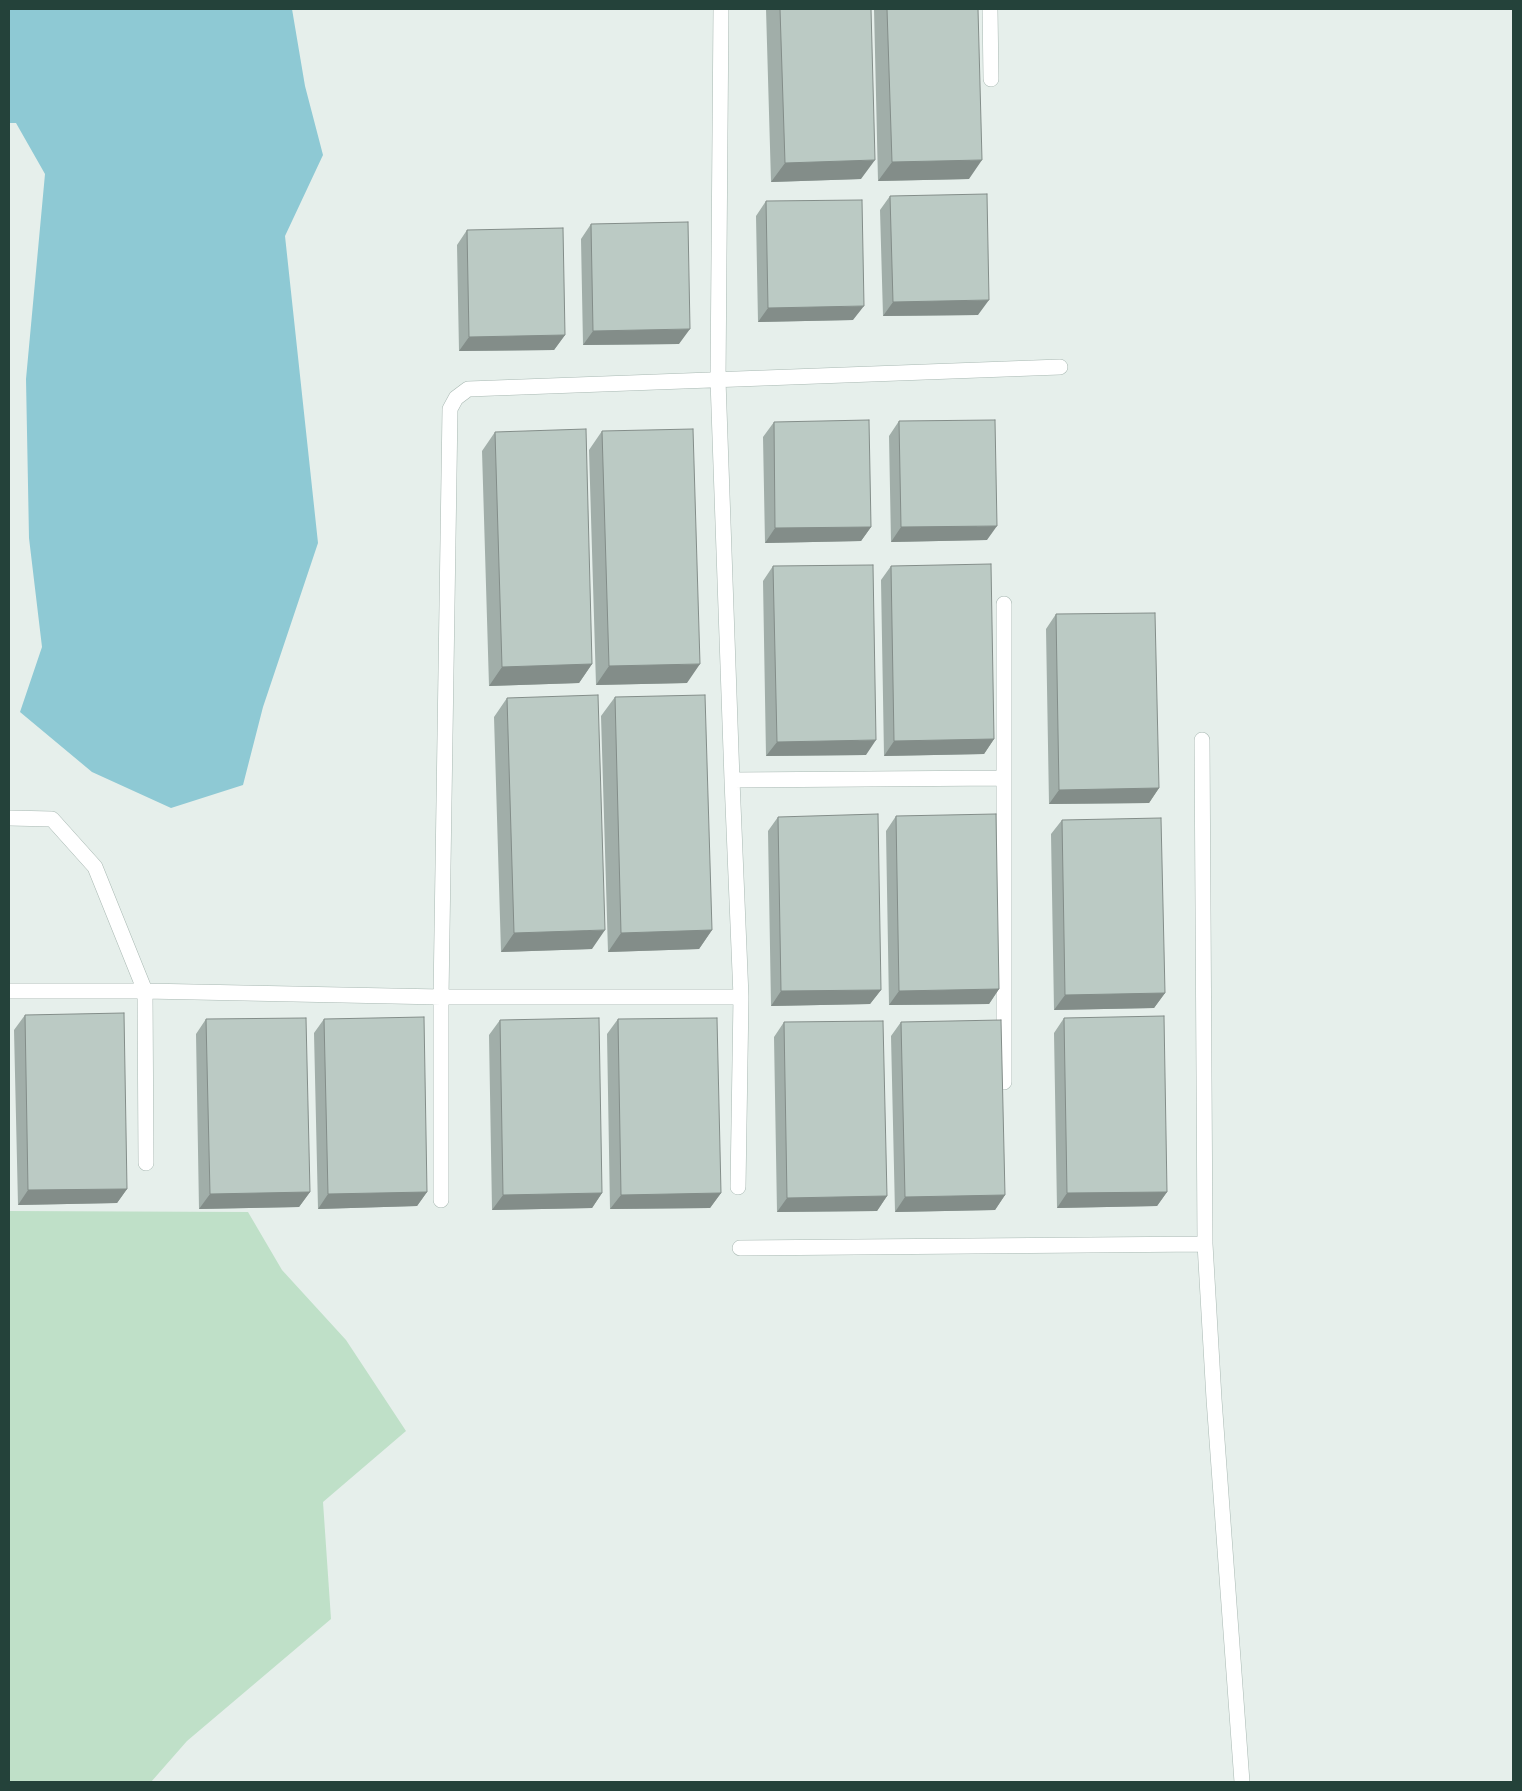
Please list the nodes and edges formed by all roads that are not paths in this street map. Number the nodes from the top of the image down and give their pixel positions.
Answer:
1 (721, 9) edge
2 (990, 9) edge
3 (991, 79) dead end
4 (1060, 367) dead end
5 (718, 380) junction
6 (1004, 604) dead end
7 (1202, 740) dead end
8 (1004, 778) junction
9 (732, 780) junction
10 (9, 818) edge
11 (9, 991) edge
12 (145, 991) junction
13 (441, 998) junction
14 (741, 998) junction
15 (1004, 1082) edge
16 (146, 1163) dead end
17 (738, 1187) dead end
18 (441, 1200) dead end
19 (1205, 1244) junction
20 (740, 1248) dead end
21 (1242, 1782) edge

1 - 5 street
2 - 3 street
4 - 5 street
5 - 9 street
5 - 13 street
6 - 8 street
7 - 19 street
8 - 9 street
8 - 15 street
9 - 14 street
10 - 12 street
11 - 12 street
12 - 13 street
12 - 16 street
13 - 14 street
13 - 18 street
14 - 17 street
19 - 20 street
19 - 21 street

